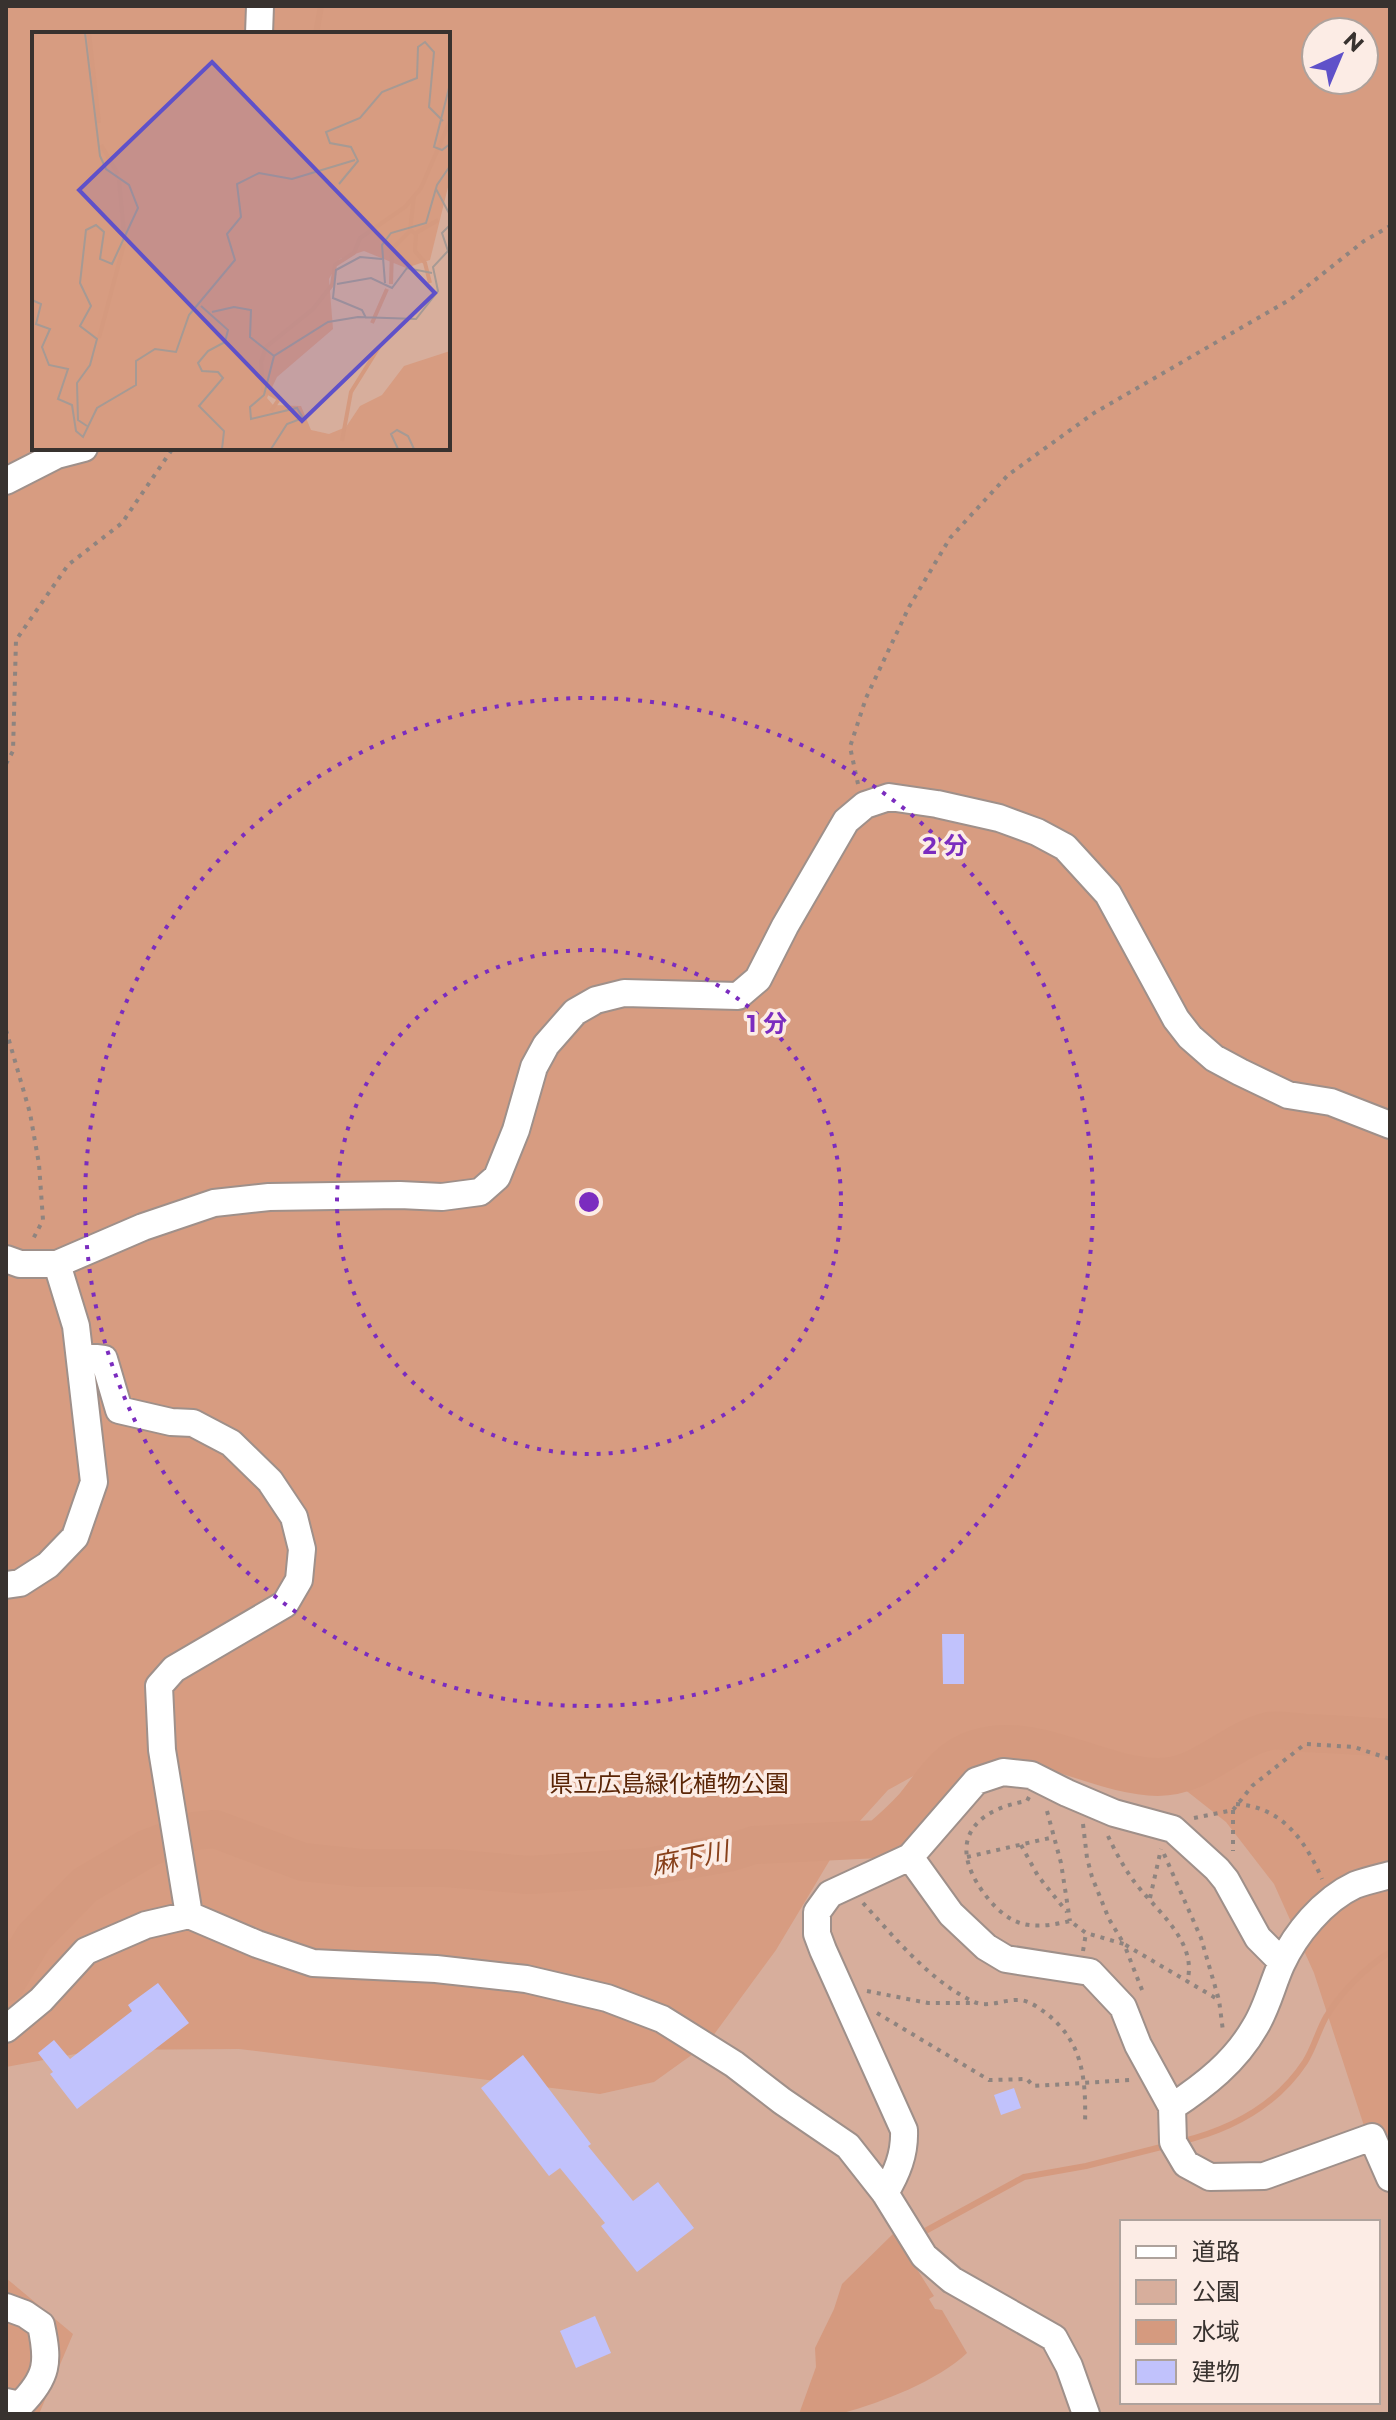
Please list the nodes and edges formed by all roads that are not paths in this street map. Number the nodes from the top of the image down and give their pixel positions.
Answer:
1 (260, 6) edge
2 (259, 32) edge
3 (76, 450) edge
4 (6, 481) edge
5 (1390, 1125) edge
6 (13, 1262) edge
7 (57, 1264) junction
8 (80, 1356) junction
9 (6, 1585) edge
10 (910, 1857) junction
11 (1390, 1875) edge
12 (189, 1915) junction
13 (1282, 1962) junction
14 (6, 2029) edge
15 (1172, 2107) junction
16 (1390, 2178) edge
17 (885, 2193) junction
18 (6, 2307) edge
19 (6, 2402) edge
20 (1086, 2414) edge

1 - 2 street
3 - 4 street
5 - 7 street
6 - 7 street
7 - 8 street
8 - 9 street
8 - 12 street
10 - 13 street
10 - 15 street
10 - 17 street
11 - 13 street
12 - 14 street
12 - 17 street
13 - 15 street
15 - 16 street
17 - 20 street
18 - 19 street

